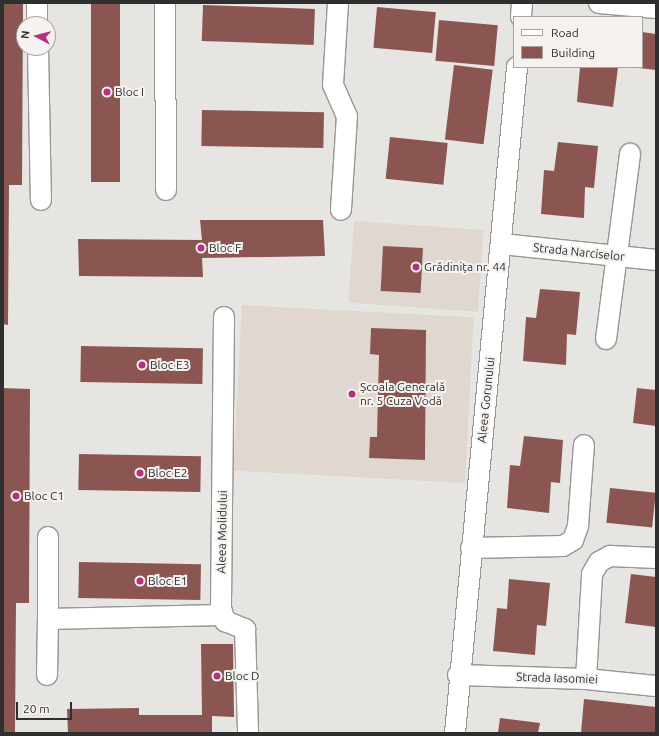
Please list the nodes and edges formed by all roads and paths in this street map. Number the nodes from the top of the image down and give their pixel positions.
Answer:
1 (37, 3) edge
2 (165, 3) edge
3 (338, 3) edge
4 (522, 3) edge
5 (599, 3) edge
6 (656, 8) edge
7 (38, 16) edge
8 (521, 16) edge
9 (38, 56) edge
10 (517, 68) edge
11 (630, 154) dead end
12 (166, 190) dead end
13 (41, 200) dead end
14 (341, 210) dead end
15 (502, 244) junction
16 (616, 256) junction
17 (656, 260) edge
18 (224, 317) dead end
19 (606, 339) dead end
20 (584, 445) dead end
21 (48, 537) dead end
22 (471, 548) junction
23 (656, 558) edge
24 (222, 615) junction
25 (48, 619) junction
26 (48, 675) dead end
27 (458, 675) junction
28 (586, 679) junction
29 (656, 686) edge
30 (248, 733) edge
31 (455, 733) edge

1 - 7 street
2 - 12 street
3 - 14 street
4 - 8 street
5 - 6 street
9 - 13 street
10 - 15 street, Aleea Gorunului
11 - 16 street
15 - 16 street, Strada Narciselor
15 - 22 street, Aleea Gorunului
16 - 17 street, Strada Narciselor
16 - 19 street
18 - 24 street, Aleea Molidului
20 - 22 street
21 - 25 street
22 - 27 street, Aleea Gorunului
23 - 28 street
24 - 25 street
24 - 30 street
25 - 26 street
27 - 28 street, Strada Iasomiei
27 - 31 street, Aleea Gorunului
28 - 29 street, Strada Iasomiei

